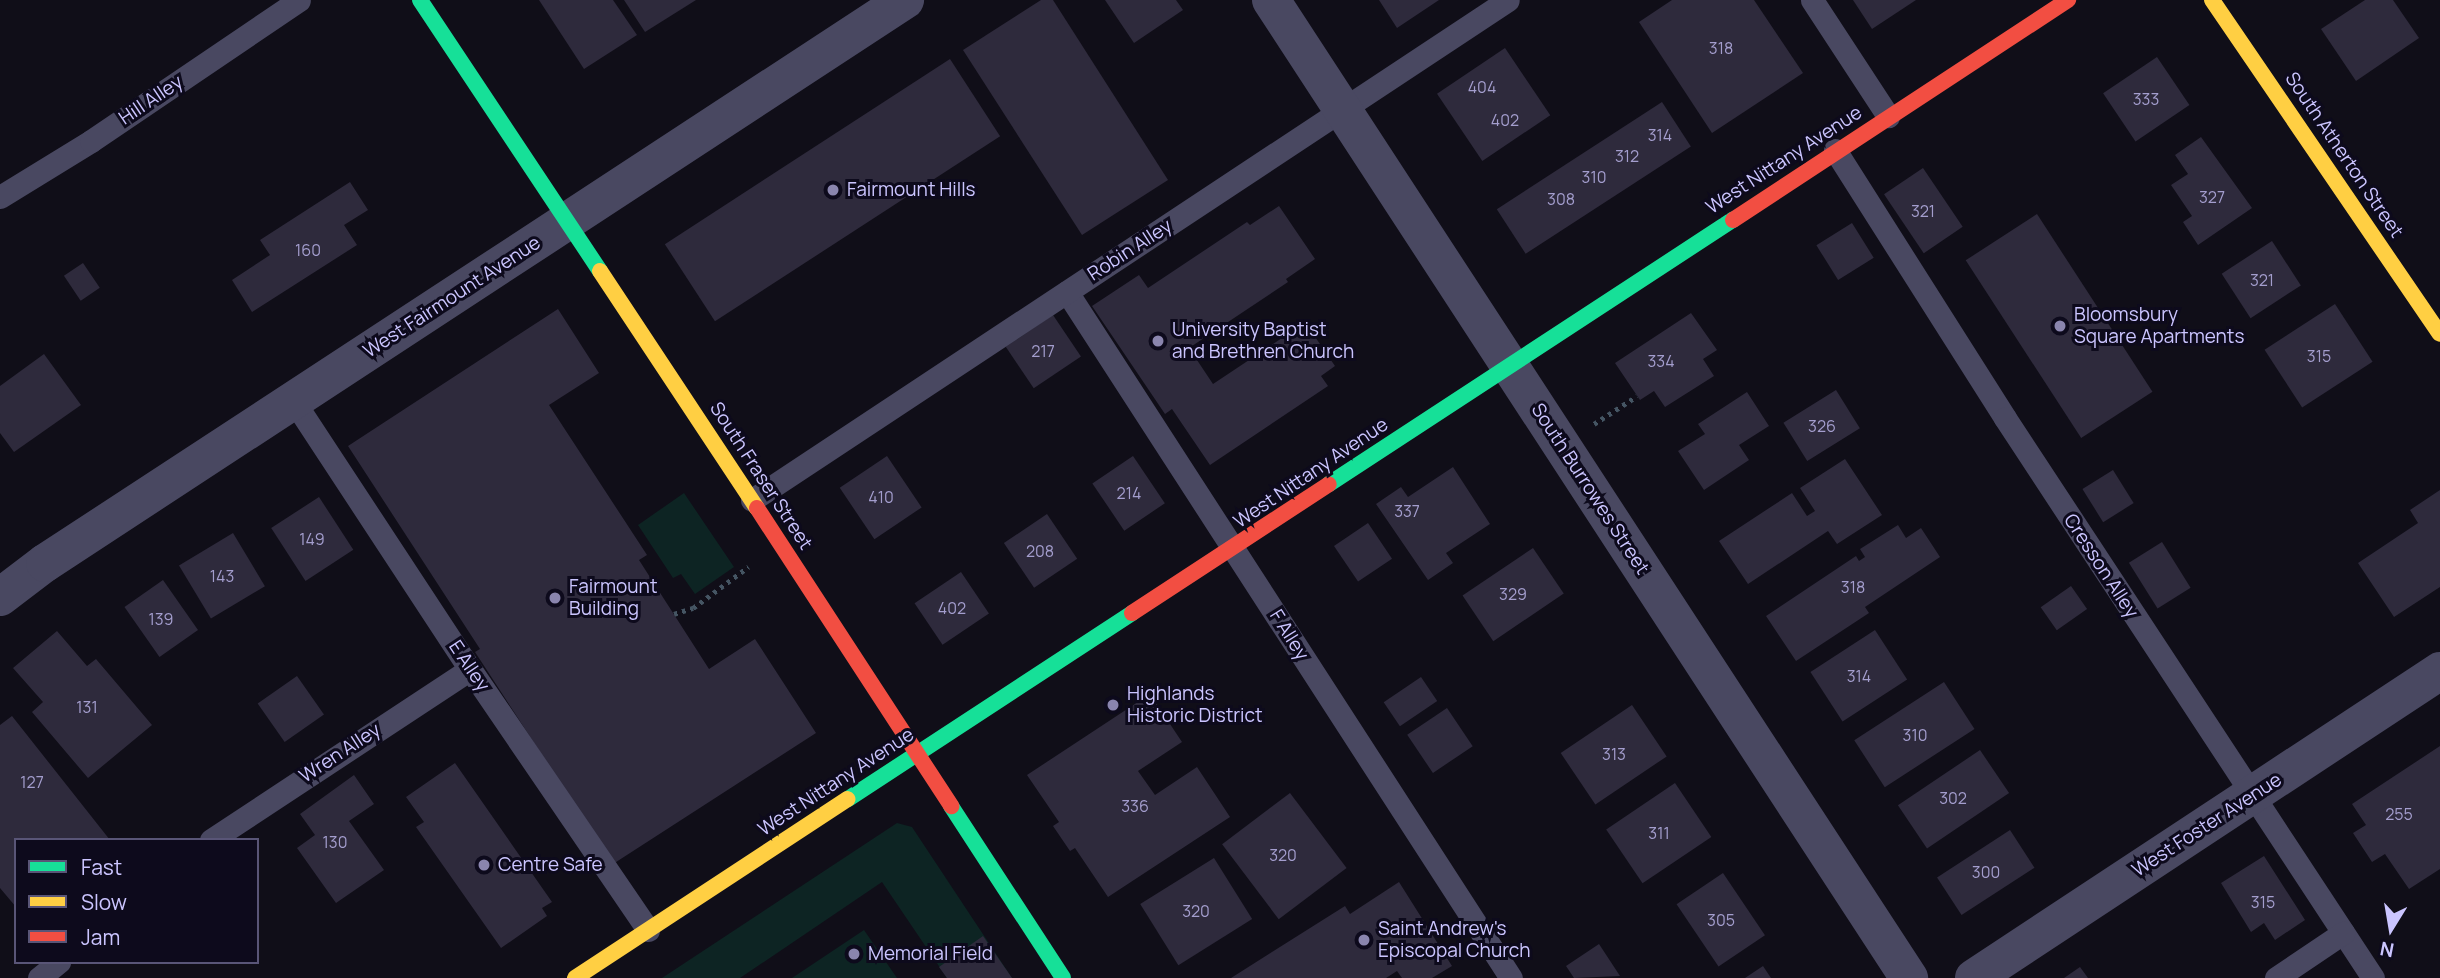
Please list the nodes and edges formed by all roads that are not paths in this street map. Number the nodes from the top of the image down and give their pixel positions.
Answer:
1 (299, 0) edge
2 (421, 0) edge
3 (905, 0) edge
4 (1270, 0) edge
5 (1508, 0) edge
6 (1812, 0) edge
7 (2068, 0) edge
8 (2212, 0) edge
9 (1343, 110) junction
10 (1888, 116) junction
11 (1835, 150) junction
12 (0, 197) edge
13 (566, 222) junction
14 (1067, 292) junction
15 (2440, 334) edge
16 (1510, 366) junction
17 (293, 400) junction
18 (752, 500) junction
19 (1235, 548) junction
20 (0, 597) edge
21 (470, 669) junction
22 (2440, 671) edge
23 (916, 754) junction
24 (2251, 796) junction
25 (214, 838) edge
26 (648, 930) junction
27 (2343, 933) junction
28 (56, 964) edge
29 (39, 978) edge
30 (575, 978) edge
31 (1063, 978) edge
32 (1511, 978) edge
33 (1909, 978) edge
34 (1974, 978) edge
35 (2276, 978) edge
36 (2373, 978) edge

1 - 12 lane, Hill Alley
2 - 13 street, South Fraser Street
3 - 13 street, West Fairmount Avenue
4 - 9 street, South Burrowes Street
5 - 9 lane, Robin Alley
6 - 10 lane
7 - 10 street, West Nittany Avenue
8 - 15 street, South Atherton Street
9 - 14 lane, Robin Alley
9 - 16 street, South Burrowes Street
10 - 11 street, West Nittany Avenue
11 - 16 street, West Nittany Avenue
11 - 24 lane, Cresson Alley
13 - 17 street, West Fairmount Avenue
13 - 18 street, South Fraser Street
14 - 18 lane, Robin Alley
14 - 19 lane, F Alley
16 - 19 street, West Nittany Avenue
16 - 33 street, South Burrowes Street
17 - 20 street, West Fairmount Avenue
17 - 21 lane, E Alley
18 - 23 street, South Fraser Street
19 - 23 street, West Nittany Avenue
19 - 32 lane, F Alley
21 - 25 lane, Wren Alley
21 - 26 lane, E Alley
22 - 24 street, West Foster Avenue
23 - 26 street, West Nittany Avenue
23 - 31 street, South Fraser Street
24 - 27 lane, Cresson Alley
24 - 34 street, West Foster Avenue
26 - 30 street, West Nittany Avenue
27 - 35 lane
27 - 36 lane, Cresson Alley
28 - 29 lane

